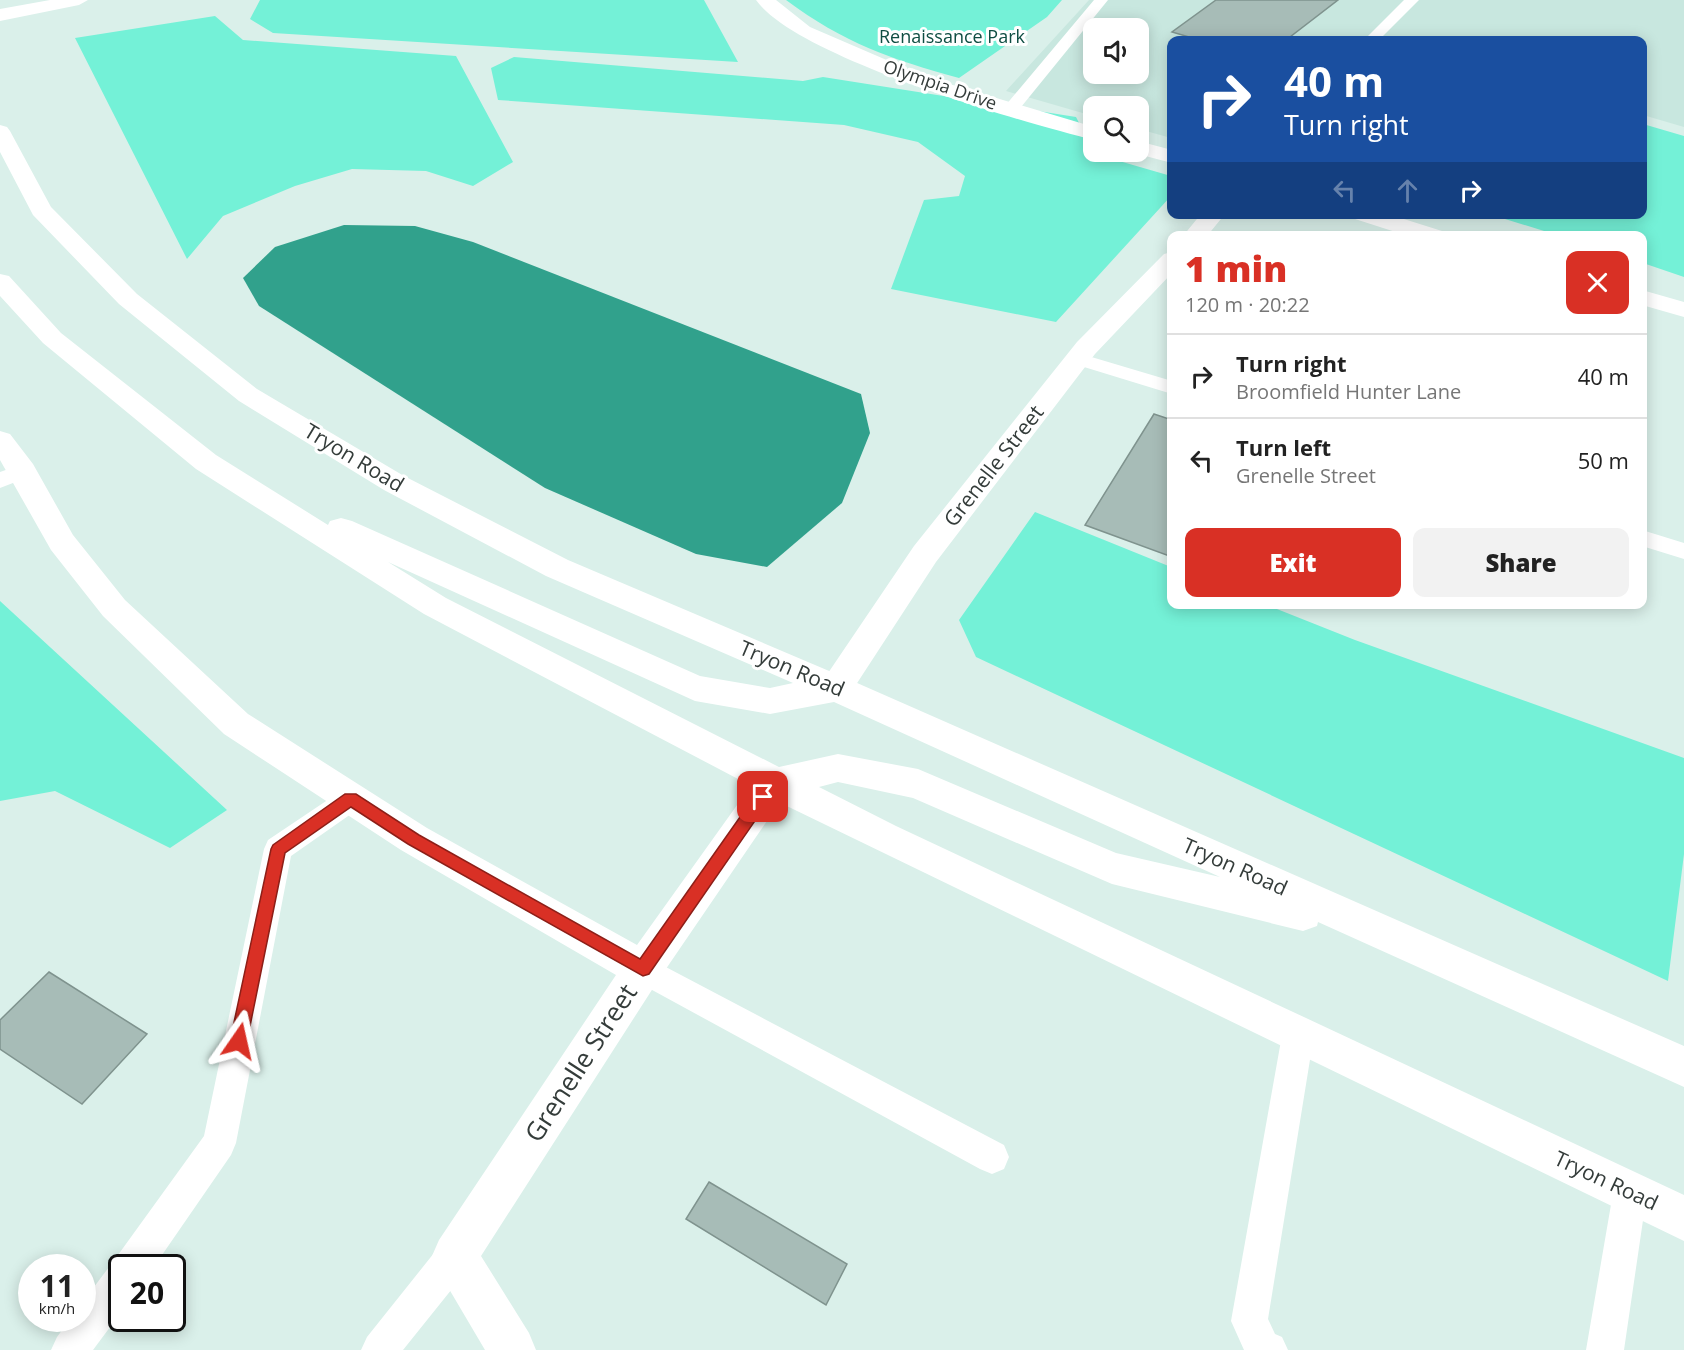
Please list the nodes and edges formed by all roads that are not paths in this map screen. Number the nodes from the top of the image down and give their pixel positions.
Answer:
1 (79, 0) edge
2 (765, 0) edge
3 (1101, 0) edge
4 (1412, 0) edge
5 (0, 15) edge
6 (1375, 36) edge
7 (1011, 109) junction
8 (0, 131) edge
9 (1083, 131) edge
10 (1149, 150) edge
11 (1167, 156) edge
12 (1209, 219) edge
13 (1379, 219) edge
14 (1199, 231) edge
15 (1418, 231) edge
16 (1167, 264) edge
17 (0, 281) edge
18 (1647, 299) edge
19 (1684, 310) edge
20 (1078, 359) junction
21 (1167, 386) edge
22 (0, 440) edge
23 (11, 476) edge
24 (246, 487) junction
25 (1647, 540) edge
26 (1684, 551) edge
27 (836, 688) junction
28 (773, 783) junction
29 (351, 799) junction
30 (1380, 933) junction
31 (643, 969) junction
32 (1298, 1035) junction
33 (1684, 1067) edge
34 (992, 1157) dead end
35 (1630, 1193) junction
36 (1684, 1218) edge
37 (141, 1254) edge
38 (455, 1256) junction
39 (108, 1300) edge
40 (70, 1350) edge
41 (380, 1350) edge
42 (512, 1350) edge
43 (1269, 1350) edge
44 (1605, 1350) edge

1 - 5 main road
2 - 7 main road, Olympia Drive
3 - 7 lane
4 - 6 lane
7 - 9 main road, Olympia Drive
8 - 27 main road, Tryon Road
10 - 11 main road
12 - 14 main road
13 - 15 main road
16 - 20 main road, Grenelle Street
17 - 24 main road, Tryon Road
18 - 19 main road
20 - 21 lane
20 - 27 main road, Grenelle Street
22 - 23 main road
23 - 29 main road
24 - 27 main road
24 - 28 main road, Tryon Road
25 - 26 lane
27 - 30 main road, Tryon Road
28 - 30 main road
28 - 31 main road, Grenelle Street
28 - 32 main road, Tryon Road
29 - 31 main road
29 - 37 lane
30 - 33 main road, Tryon Road
31 - 34 lane
31 - 38 main road, Grenelle Street
32 - 35 main road, Tryon Road
32 - 43 lane
35 - 36 main road, Tryon Road
35 - 44 lane
38 - 41 lane
38 - 42 main road
39 - 40 lane

